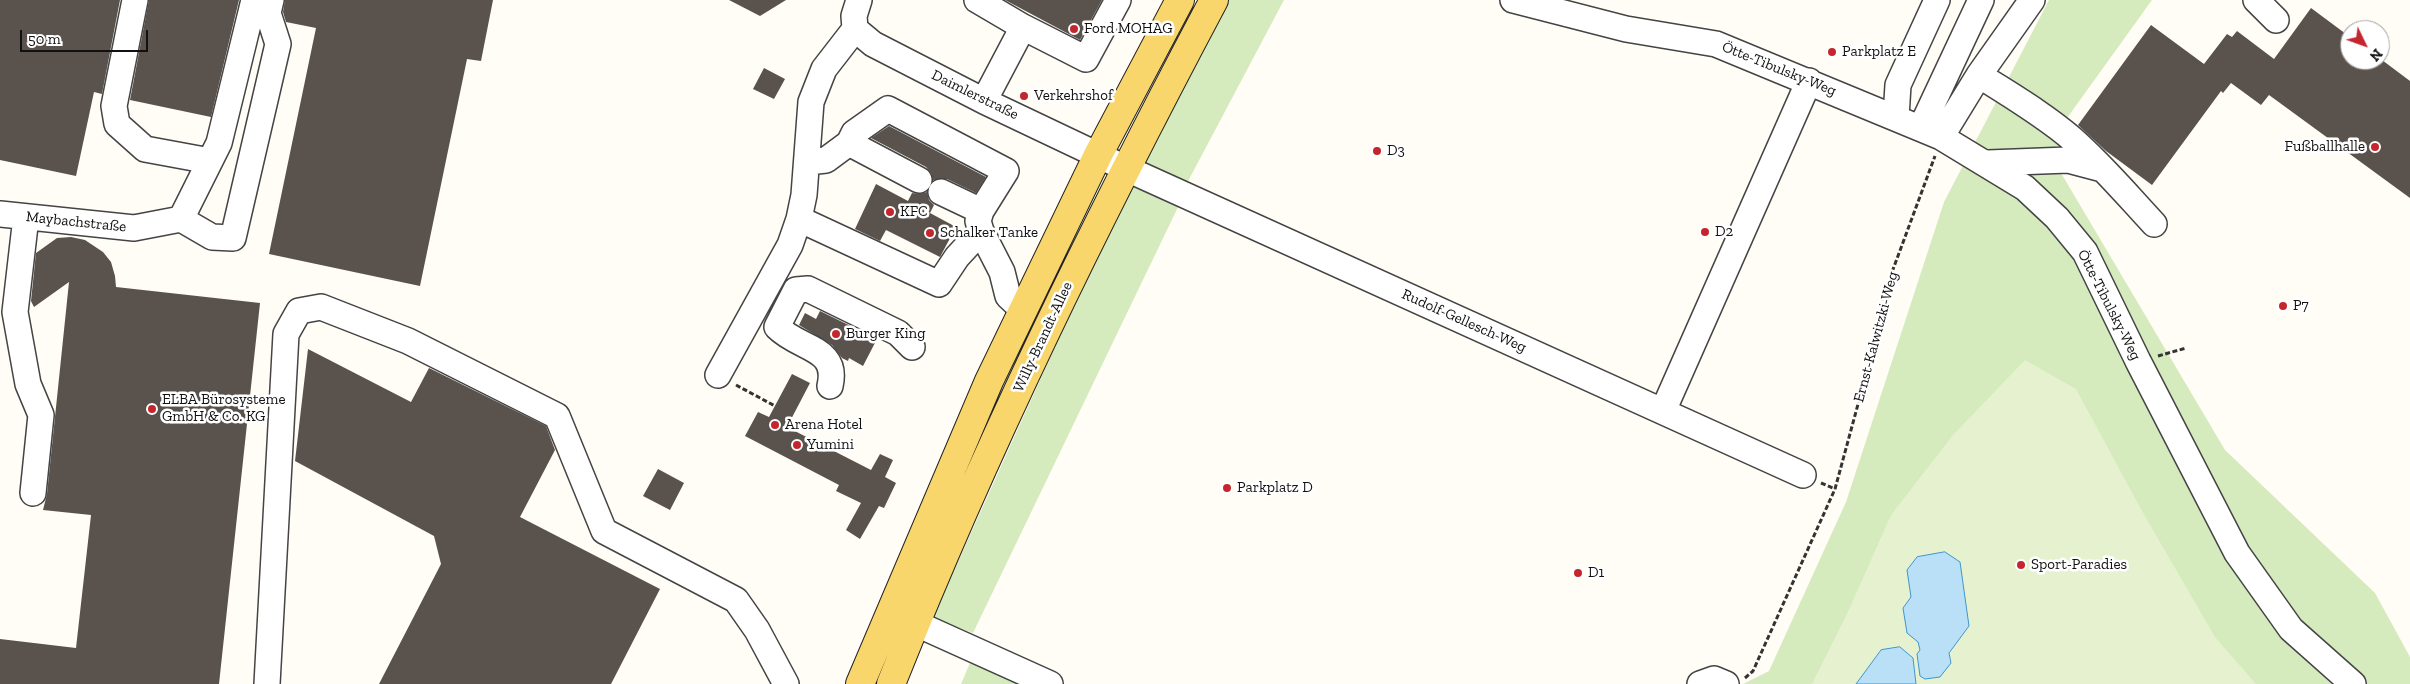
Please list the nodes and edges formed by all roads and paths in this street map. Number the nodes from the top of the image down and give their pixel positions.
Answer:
1 (135, 0) edge
2 (254, 0) edge
3 (271, 0) edge
4 (859, 0) edge
5 (977, 0) edge
6 (1118, 0) edge
7 (1180, 0) edge
8 (1214, 0) edge
9 (1513, 0) edge
10 (1937, 0) edge
11 (1981, 0) edge
12 (2032, 0) edge
13 (2256, 0) edge
14 (2276, 20) dead end
15 (1023, 27) junction
16 (855, 29) junction
17 (1979, 75) junction
18 (1809, 81) junction
19 (984, 101) junction
20 (1896, 117) junction
21 (1931, 132) junction
22 (849, 143) junction
23 (1098, 155) junction
24 (210, 161) junction
25 (808, 162) junction
26 (1988, 164) junction
27 (1125, 168) junction
28 (2104, 170) junction
29 (919, 180) dead end
30 (941, 192) dead end
31 (0, 214) edge
32 (26, 217) junction
33 (181, 219) junction
34 (799, 219) junction
35 (981, 221) junction
36 (2154, 224) dead end
37 (1023, 310) junction
38 (912, 347) dead end
39 (2186, 348) dead end
40 (2153, 357) dead end
41 (718, 375) joint
42 (830, 386) dead end
43 (775, 406) dead end
44 (1663, 412) junction
45 (1802, 475) dead end
46 (33, 493) dead end
47 (890, 612) junction
48 (915, 624) junction
49 (267, 684) edge
50 (786, 684) edge
51 (860, 684) edge
52 (892, 684) edge
53 (1050, 684) edge
54 (1700, 684) edge
55 (1726, 684) edge
56 (1739, 684) edge
57 (2353, 684) edge

1 - 24 street
2 - 24 street
3 - 33 street
4 - 16 street
5 - 15 street
6 - 15 street
7 - 23 main road, Willy-Brandt-Allee
8 - 27 main road, Willy-Brandt-Allee
9 - 18 street, Ötte-Tibulsky-Weg
10 - 20 street
11 - 21 street
12 - 17 street
13 - 14 street
15 - 19 street
16 - 19 street, Daimlerstraße
16 - 25 street
17 - 21 street
17 - 28 street
18 - 20 street, Ötte-Tibulsky-Weg
18 - 44 street
19 - 23 street, Daimlerstraße
20 - 21 street, Ötte-Tibulsky-Weg
21 - 26 street, Ötte-Tibulsky-Weg
21 - 56 path, Ernst-Kalwitzki-Weg
22 - 25 street
22 - 29 street
22 - 35 street
23 - 27 street, Daimlerstraße
23 - 37 main road, Willy-Brandt-Allee
24 - 33 street
25 - 34 street
26 - 28 street
26 - 57 street, Ötte-Tibulsky-Weg
27 - 44 street, Rudolf-Gellesch-Weg
27 - 48 main road, Willy-Brandt-Allee
28 - 36 street
30 - 35 street
31 - 32 street, Maybachstraße
32 - 33 street, Maybachstraße
32 - 46 street
34 - 35 street
34 - 41 street
35 - 37 street
37 - 47 main road, Willy-Brandt-Allee
38 - 42 street
39 - 40 path
41 - 43 path
44 - 45 street, Rudolf-Gellesch-Weg
47 - 48 street
47 - 51 main road, Willy-Brandt-Allee
48 - 52 main road, Willy-Brandt-Allee
48 - 53 street
49 - 50 street
54 - 55 street

